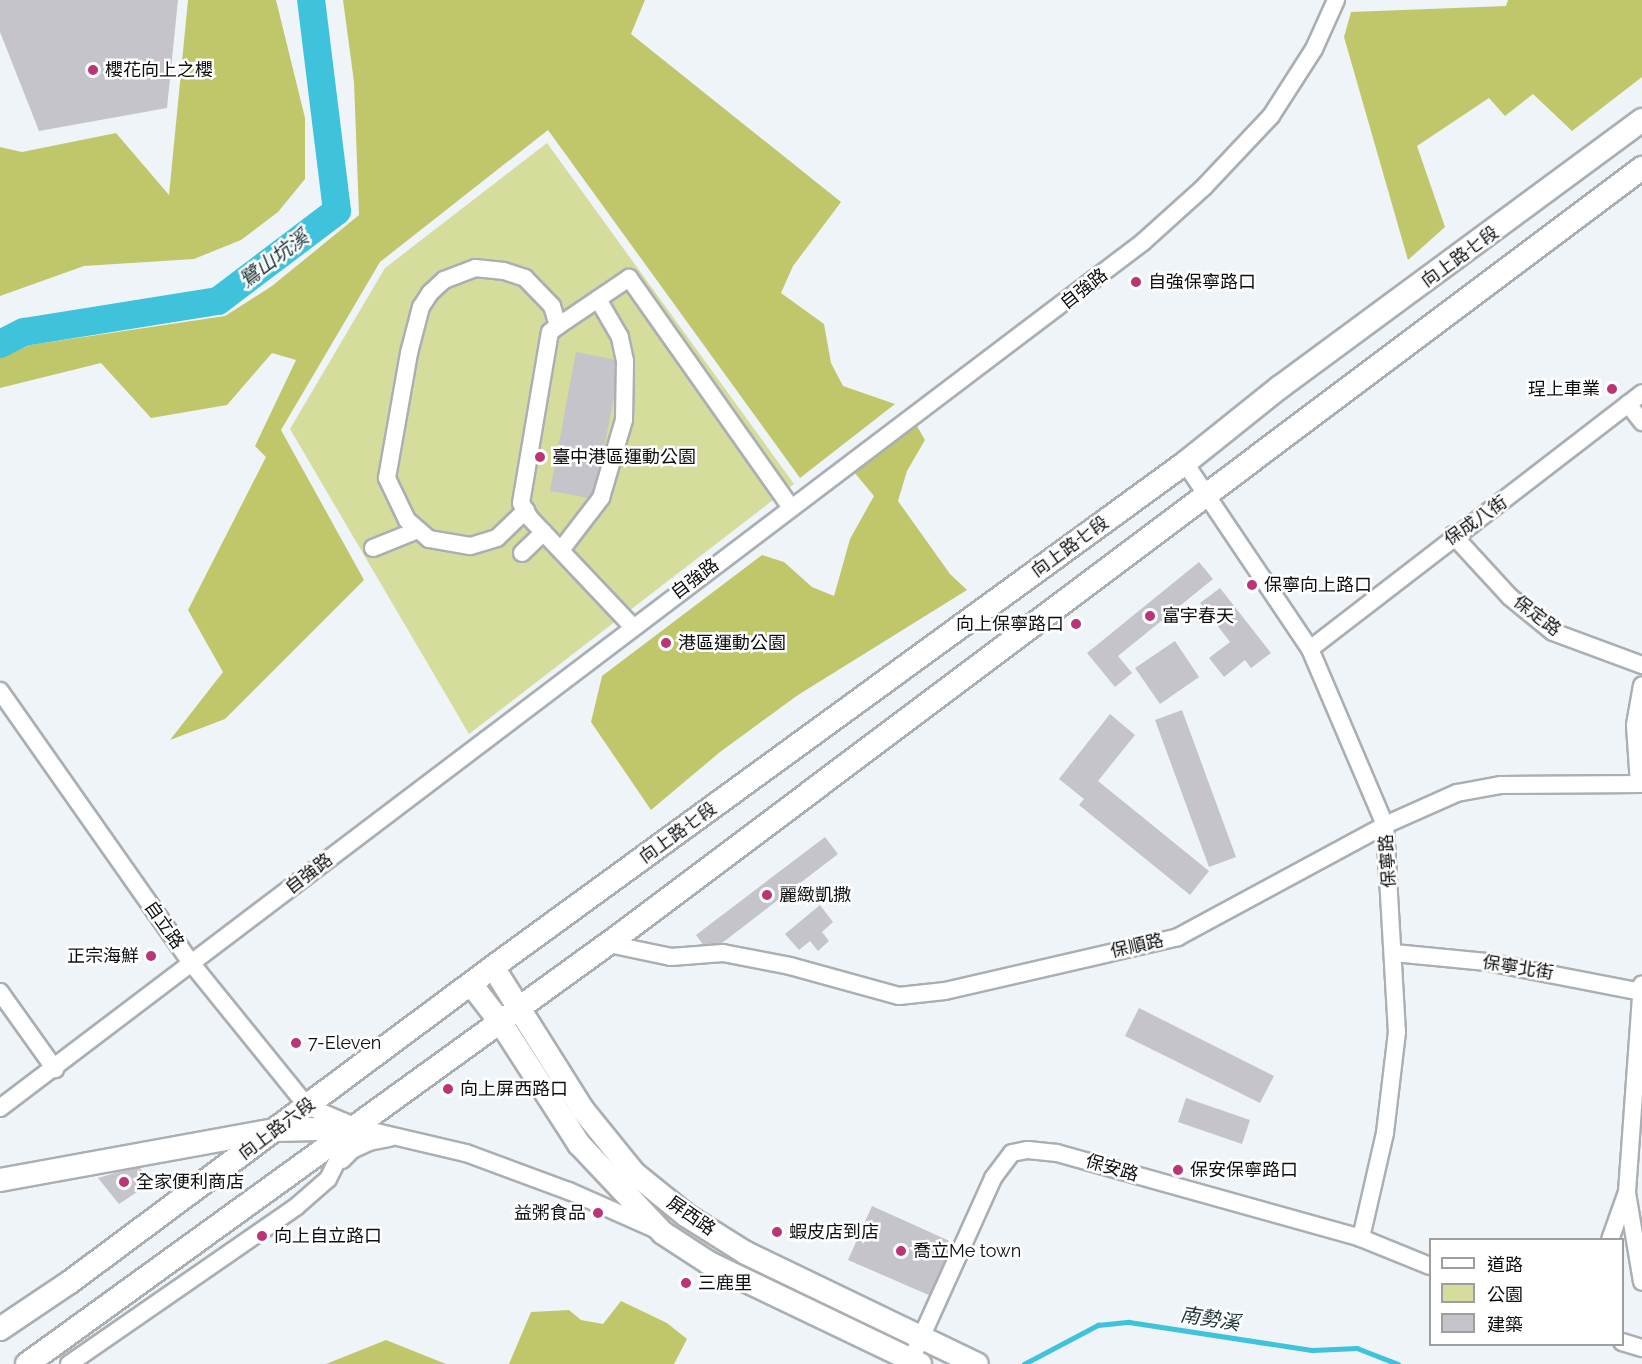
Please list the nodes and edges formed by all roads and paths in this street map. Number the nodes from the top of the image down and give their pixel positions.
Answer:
1 (1335, 0) edge
2 (1642, 120) edge
3 (1642, 168) edge
4 (598, 299) junction
5 (558, 326) junction
6 (1642, 393) edge
7 (1628, 404) junction
8 (1642, 422) edge
9 (1185, 463) junction
10 (1207, 492) junction
11 (791, 508) junction
12 (526, 510) junction
13 (418, 531) junction
14 (544, 532) junction
15 (1453, 535) junction
16 (373, 548) dead end
17 (561, 550) junction
18 (522, 553) dead end
19 (632, 626) junction
20 (1310, 649) junction
21 (1642, 665) edge
22 (1642, 686) edge
23 (0, 691) edge
24 (1641, 784) edge
25 (1385, 825) junction
26 (609, 944) junction
27 (1394, 952) junction
28 (192, 964) junction
29 (493, 967) junction
30 (471, 984) junction
31 (1641, 988) edge
32 (0, 992) edge
33 (519, 1008) junction
34 (501, 1023) junction
35 (55, 1069) junction
36 (307, 1106) junction
37 (0, 1108) edge
38 (275, 1130) junction
39 (355, 1130) junction
40 (397, 1137) junction
41 (338, 1166) junction
42 (0, 1180) edge
43 (1627, 1192) junction
44 (663, 1233) junction
45 (1361, 1238) junction
46 (1610, 1238) edge
47 (1429, 1265) edge
48 (1642, 1282) edge
49 (0, 1329) edge
50 (919, 1338) junction
51 (1624, 1342) edge
52 (1642, 1348) edge
53 (916, 1362) edge
54 (27, 1364) edge
55 (69, 1364) edge
56 (977, 1364) edge

1 - 11 street, 自強路
2 - 9 main road, 向上路七段
3 - 10 main road
4 - 5 street
4 - 11 street
4 - 17 street
5 - 12 street
5 - 13 street
6 - 7 street, 保成八街
7 - 8 street
7 - 15 street, 保成八街
9 - 10 street, 保寧路
9 - 29 main road, 向上路七段
10 - 20 street, 保寧路
10 - 26 main road
11 - 19 street, 自強路
12 - 13 street
12 - 14 street
13 - 16 street
14 - 17 street
14 - 18 street
15 - 20 street, 保成八街
15 - 21 street, 保定路
17 - 19 street
19 - 28 street, 自強路
20 - 25 street, 保寧路
22 - 24 street
23 - 28 street, 自立路
24 - 25 street, 保順路
25 - 26 street, 保順路
25 - 27 street, 保寧路
26 - 33 main road
27 - 31 street, 保寧北街
27 - 45 street, 保寧路
28 - 35 street, 自強路
28 - 36 street, 自立路
29 - 30 main road, 向上路六段
29 - 33 main road, 屏西路
30 - 34 main road, 屏西路
30 - 36 main road, 向上路六段
31 - 43 street
32 - 35 street
33 - 34 main road
33 - 50 main road, 屏西路
34 - 39 main road
34 - 44 main road, 屏西路
35 - 37 street, 自強路
36 - 38 main road, 向上路六段
36 - 39 street, 自立路
38 - 39 main road
38 - 42 main road
38 - 49 main road, 向上路六段
39 - 40 street, 屏西路
39 - 41 street
39 - 54 main road
40 - 41 street
40 - 44 street, 屏西路
41 - 55 street
43 - 46 street
43 - 48 street
44 - 53 main road, 屏西路
45 - 47 street, 保安路
45 - 50 street, 保安路
50 - 53 street, 保安路
50 - 56 main road, 屏西路
51 - 52 street

